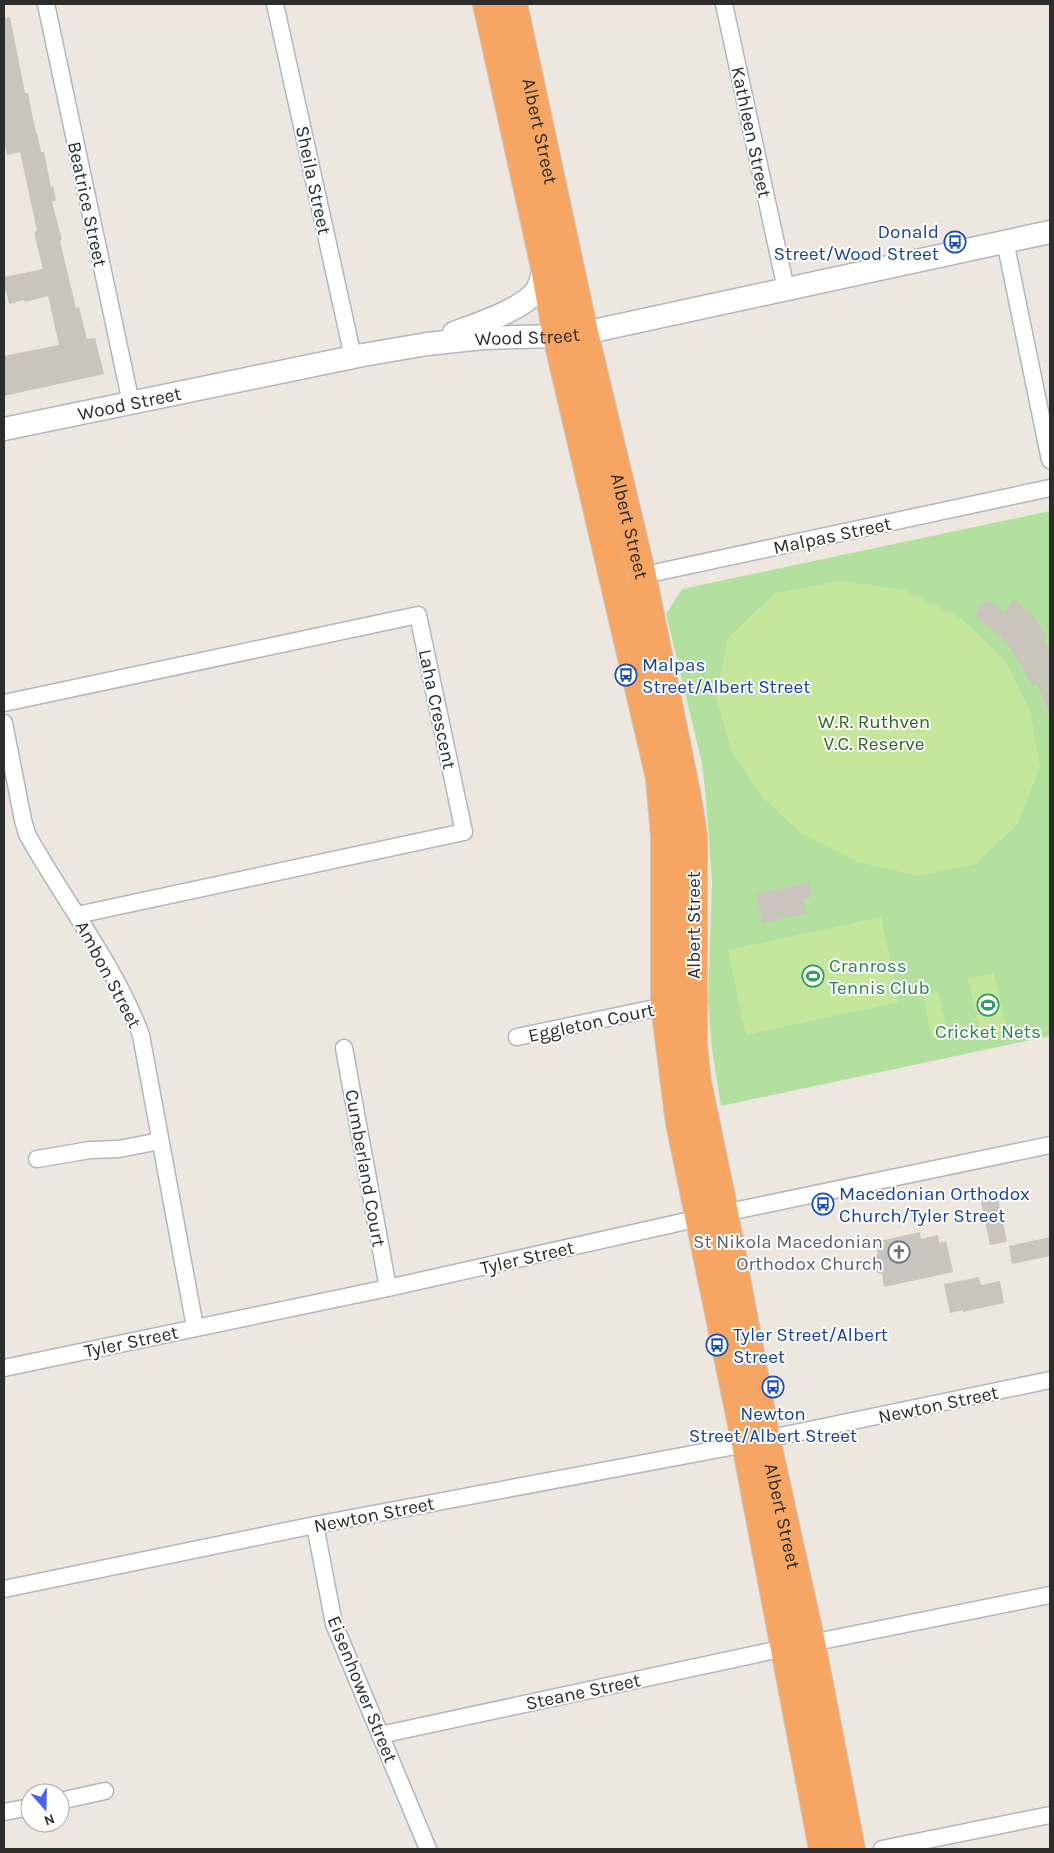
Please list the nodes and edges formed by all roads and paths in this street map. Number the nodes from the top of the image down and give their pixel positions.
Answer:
1 (46, 4) edge
2 (275, 4) edge
3 (487, 4) edge
4 (513, 4) edge
5 (724, 4) edge
6 (1050, 232) edge
7 (1005, 242) junction
8 (544, 267) junction
9 (786, 289) junction
10 (584, 332) junction
11 (557, 336) junction
12 (427, 344) junction
13 (353, 357) junction
14 (131, 403) junction
15 (4, 429) edge
16 (1050, 460) edge
17 (1050, 488) edge
18 (642, 576) junction
19 (614, 581) junction
20 (4, 703) edge
21 (4, 723) edge
22 (665, 836) junction
23 (693, 836) junction
24 (77, 915) junction
25 (665, 1006) junction
26 (517, 1037) dead end
27 (344, 1048) dead end
28 (160, 1141) junction
29 (1050, 1145) edge
30 (37, 1159) dead end
31 (712, 1216) junction
32 (388, 1288) junction
33 (195, 1327) junction
34 (4, 1368) edge
35 (1050, 1380) edge
36 (756, 1442) junction
37 (315, 1525) junction
38 (4, 1589) edge
39 (1050, 1595) edge
40 (798, 1646) junction
41 (380, 1735) junction
42 (106, 1792) dead end
43 (70, 1799) edge
44 (20, 1809) edge
45 (4, 1812) edge
46 (1050, 1814) edge
47 (428, 1849) edge
48 (823, 1849) edge
49 (851, 1849) edge
50 (882, 1849) edge

1 - 14 street, Beatrice Street
2 - 13 street, Sheila Street
3 - 8 highway, Albert Street
4 - 10 highway, Albert Street
5 - 9 street, Kathleen Street
6 - 7 street, Wood Street
7 - 9 street, Wood Street
7 - 16 street
8 - 11 highway, Albert Street
8 - 12 street
9 - 10 street, Wood Street
10 - 11 street, Wood Street
10 - 18 highway, Albert Street
11 - 12 street, Wood Street
11 - 19 highway, Albert Street
12 - 13 street, Wood Street
13 - 14 street, Wood Street
14 - 15 street, Wood Street
17 - 18 street, Malpas Street
18 - 19 street, Malpas Street
18 - 23 highway, Albert Street
19 - 22 highway, Albert Street
20 - 24 street, Laha Crescent
21 - 24 street, Ambon Street
22 - 23 highway
22 - 25 highway, Albert Street
23 - 31 highway, Albert Street
24 - 28 street, Ambon Street
25 - 26 street, Eggleton Court
25 - 31 highway, Albert Street
27 - 32 street, Cumberland Court
28 - 30 street
28 - 33 street, Ambon Street
29 - 31 street, Tyler Street
31 - 32 street, Tyler Street
31 - 36 highway, Albert Street
32 - 33 street, Tyler Street
33 - 34 street, Tyler Street
35 - 36 street, Newton Street
36 - 37 street, Newton Street
36 - 40 highway, Albert Street
37 - 38 street, Newton Street
37 - 41 street, Eisenhower Street
39 - 40 street, Steane Street
40 - 41 street, Steane Street
40 - 48 highway, Albert Street
40 - 49 highway, Albert Street
41 - 47 street, Eisenhower Street
42 - 43 street
44 - 45 street
46 - 50 street

